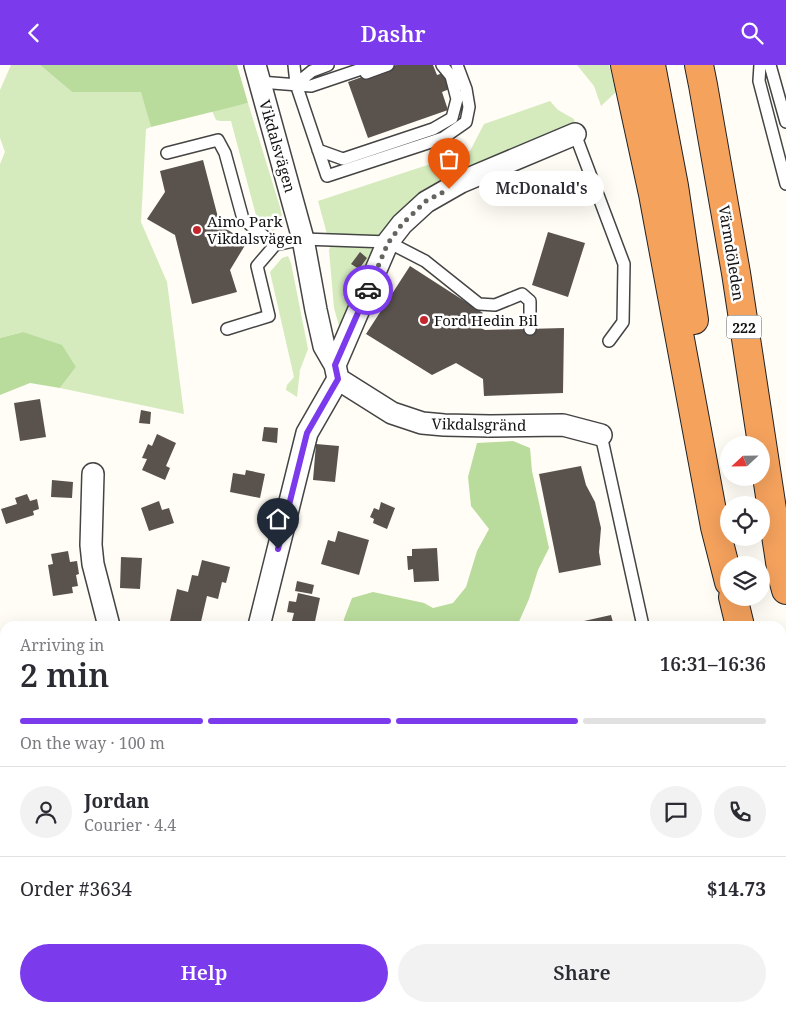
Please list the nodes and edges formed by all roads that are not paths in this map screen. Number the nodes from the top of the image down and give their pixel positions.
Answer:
1 (294, 65) edge
2 (328, 65) edge
3 (373, 65) edge
4 (388, 65) edge
5 (442, 65) edge
6 (457, 65) edge
7 (626, 65) edge
8 (652, 65) edge
9 (699, 65) edge
10 (760, 65) edge
11 (770, 65) edge
12 (258, 74) edge
13 (296, 84) junction
14 (311, 86) junction
15 (786, 122) edge
16 (575, 134) joint
17 (318, 150) junction
18 (167, 153) dead end
19 (786, 185) edge
20 (304, 239) junction
21 (388, 243) junction
22 (274, 245) junction
23 (227, 329) dead end
24 (530, 329) dead end
25 (609, 341) dead end
26 (337, 372) junction
27 (601, 435) joint
28 (92, 474) dead end
29 (724, 496) edge
30 (722, 556) edge
31 (786, 590) edge
32 (735, 606) edge
33 (743, 606) edge
34 (108, 621) edge
35 (260, 621) edge
36 (642, 621) edge
37 (739, 621) edge
38 (745, 621) edge

1 - 13 lane
2 - 13 lane
3 - 14 lane
4 - 14 lane
5 - 17 lane
6 - 17 lane
7 - 30 highway
8 - 29 highway
9 - 31 highway, Värmdöleden / 222
10 - 19 lane
11 - 15 lane
12 - 13 lane
12 - 20 street, Vikdalsvägen
13 - 14 lane
13 - 17 lane
16 - 21 street
16 - 25 lane
18 - 22 lane
20 - 21 lane
20 - 22 lane
20 - 26 street, Vikdalsvägen
21 - 24 lane
21 - 26 street
22 - 23 lane
26 - 27 street, Vikdalsgränd
26 - 35 street
27 - 36 lane
28 - 34 street
32 - 37 highway
33 - 38 highway

